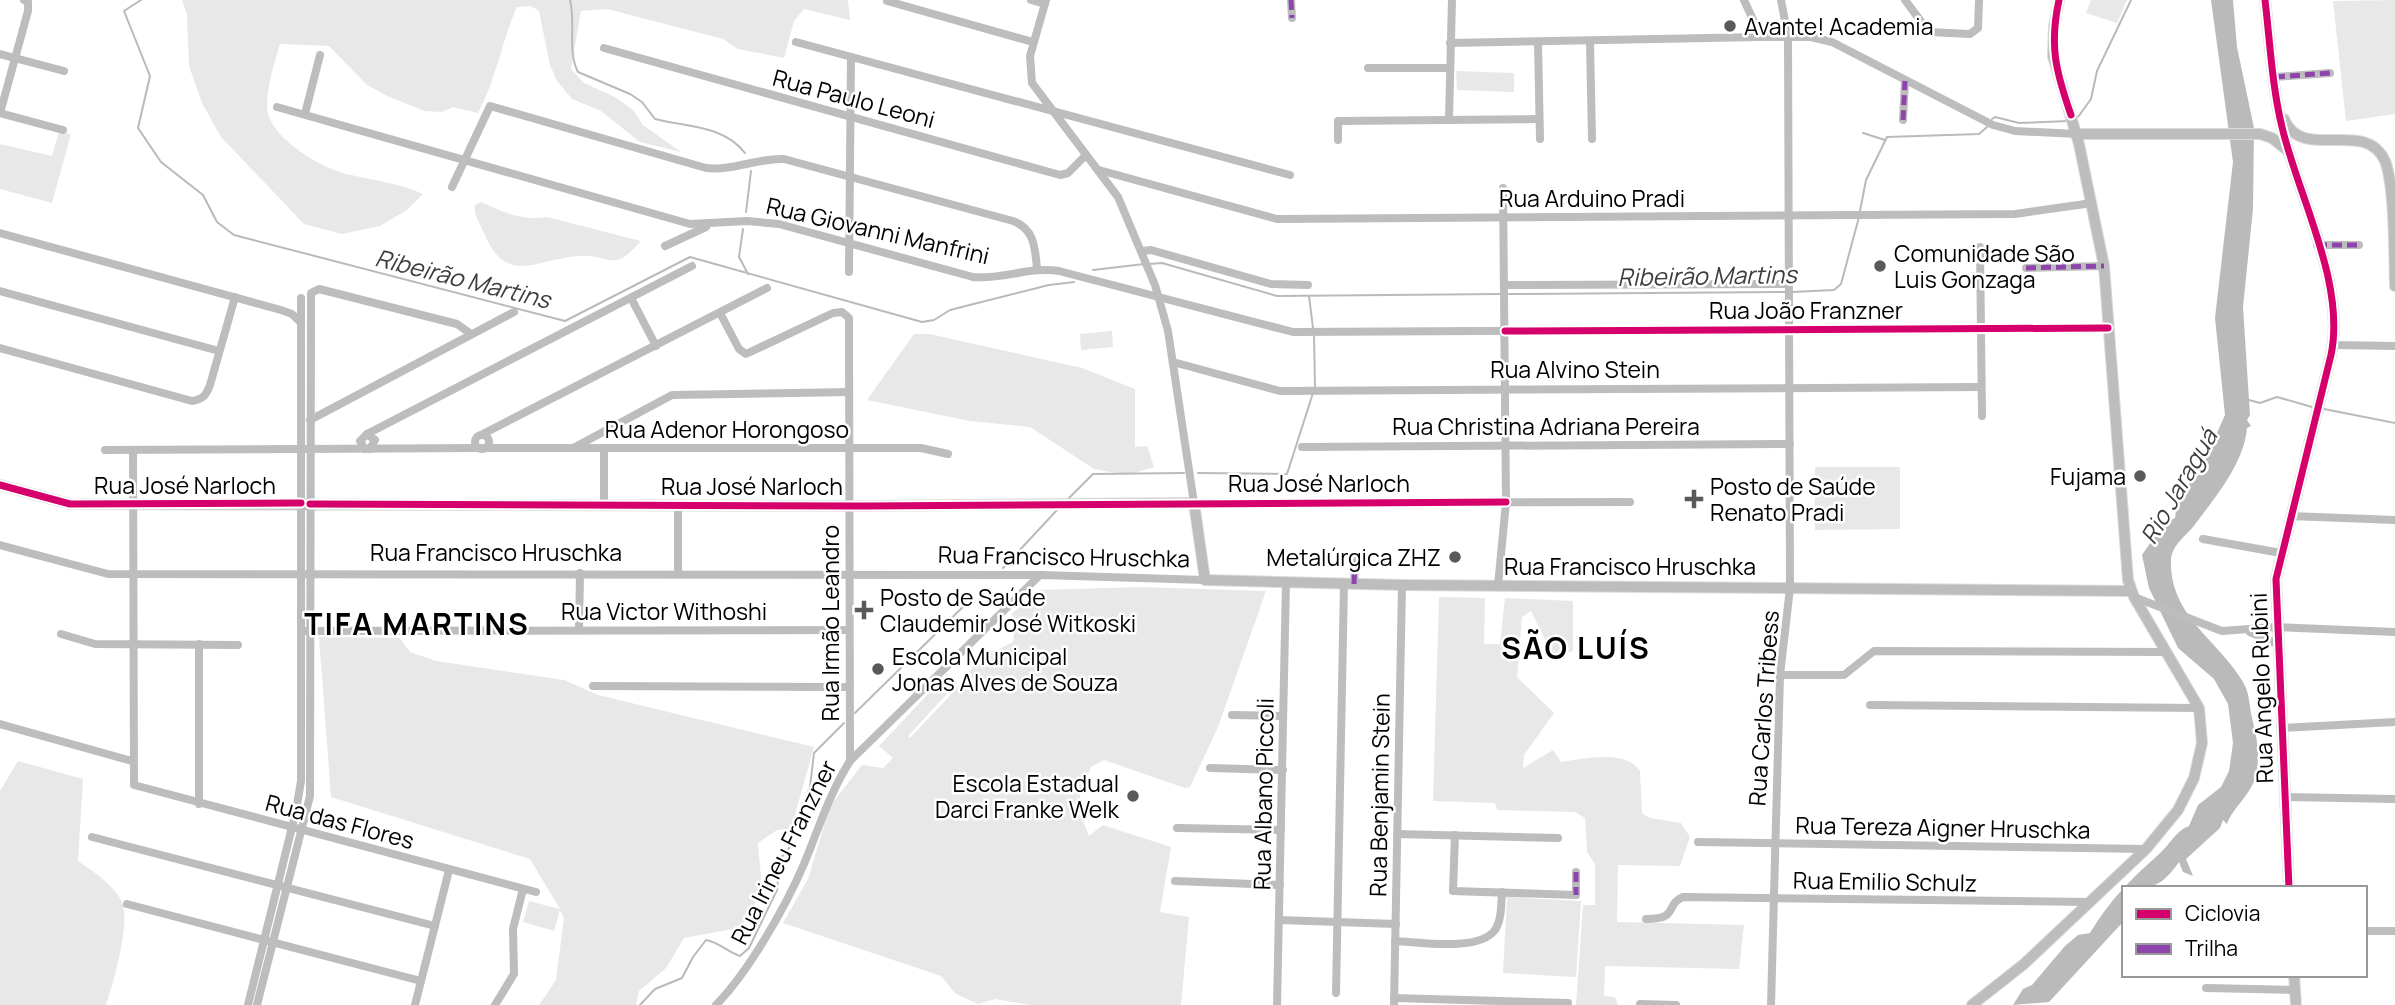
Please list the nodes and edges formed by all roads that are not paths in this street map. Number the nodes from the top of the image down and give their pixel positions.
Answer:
1 (1031, 0) edge
2 (1292, 0) edge
3 (1452, 0) edge
4 (1744, 0) edge
5 (1781, 0) edge
6 (1905, 0) edge
7 (1979, 0) edge
8 (2059, 0) edge
9 (2265, 0) edge
10 (26, 1) edge
11 (887, 1) edge
12 (1045, 2) edge
13 (1292, 18) dead end
14 (1761, 37) junction
15 (1787, 37) junction
16 (796, 42) dead end
17 (1033, 42) junction
18 (1590, 42) junction
19 (1450, 43) junction
20 (1538, 43) junction
21 (604, 48) dead end
22 (0, 54) edge
23 (320, 55) dead end
24 (852, 57) junction
25 (15, 58) junction
26 (1368, 68) dead end
27 (1449, 68) junction
28 (64, 71) dead end
29 (2330, 73) dead end
30 (2275, 77) junction
31 (1905, 81) junction
32 (277, 107) dead end
33 (2278, 107) junction
34 (1051, 111) junction
35 (0, 113) edge
36 (305, 114) junction
37 (849, 117) junction
38 (1539, 118) junction
39 (1449, 119) junction
40 (1903, 120) dead end
41 (2074, 124) junction
42 (63, 131) dead end
43 (1540, 139) dead end
44 (1592, 139) dead end
45 (2302, 139) junction
46 (1338, 141) dead end
47 (2289, 152) junction
48 (1086, 155) junction
49 (466, 160) junction
50 (1099, 170) junction
51 (849, 175) junction
52 (1290, 175) dead end
53 (452, 187) dead end
54 (1503, 188) dead end
55 (2092, 203) junction
56 (1788, 216) junction
57 (1503, 218) junction
58 (711, 225) junction
59 (0, 233) edge
60 (849, 243) junction
61 (2317, 245) junction
62 (2359, 245) dead end
63 (664, 246) dead end
64 (1980, 247) dead end
65 (1142, 251) junction
66 (692, 266) dead end
67 (2104, 266) junction
68 (2026, 268) dead end
69 (1037, 269) junction
70 (849, 272) dead end
71 (1308, 285) dead end
72 (2395, 286) edge
73 (767, 288) dead end
74 (1788, 289) junction
75 (0, 291) edge
76 (1504, 291) junction
77 (235, 297) junction
78 (1159, 297) junction
79 (301, 298) dead end
80 (631, 298) junction
81 (514, 312) dead end
82 (720, 313) junction
83 (305, 323) junction
84 (1981, 328) junction
85 (2108, 328) junction
86 (1789, 329) junction
87 (1505, 331) junction
88 (471, 334) junction
89 (2333, 345) junction
90 (656, 346) junction
91 (2395, 346) edge
92 (0, 348) edge
93 (219, 351) junction
94 (1173, 362) junction
95 (1981, 387) junction
96 (1505, 388) junction
97 (1789, 388) junction
98 (849, 393) junction
99 (1982, 416) dead end
100 (310, 420) junction
101 (369, 436) junction
102 (483, 441) junction
103 (1790, 444) junction
104 (1506, 445) junction
105 (1302, 447) dead end
106 (306, 448) junction
107 (341, 449) junction
108 (367, 449) junction
109 (398, 449) junction
110 (453, 449) junction
111 (572, 449) junction
112 (604, 449) junction
113 (849, 449) junction
114 (105, 450) dead end
115 (133, 450) junction
116 (948, 454) dead end
117 (0, 485) edge
118 (1506, 502) junction
119 (1630, 502) dead end
120 (306, 503) junction
121 (1194, 503) junction
122 (132, 504) junction
123 (604, 504) junction
124 (678, 505) junction
125 (849, 506) junction
126 (2290, 516) junction
127 (2395, 520) edge
128 (2203, 540) dead end
129 (0, 545) edge
130 (2281, 553) junction
131 (1355, 561) dead end
132 (133, 573) junction
133 (306, 573) junction
134 (580, 573) junction
135 (678, 574) junction
136 (850, 575) junction
137 (1040, 575) junction
138 (1205, 580) junction
139 (1286, 583) junction
140 (1349, 584) junction
141 (1402, 585) junction
142 (1498, 586) junction
143 (1790, 588) junction
144 (2132, 594) junction
145 (2276, 627) junction
146 (579, 630) junction
147 (849, 630) junction
148 (306, 631) junction
149 (2247, 631) junction
150 (2395, 632) edge
151 (61, 634) dead end
152 (132, 643) junction
153 (2277, 643) junction
154 (199, 644) junction
155 (238, 645) dead end
156 (2167, 652) junction
157 (1780, 675) junction
158 (593, 685) dead end
159 (850, 687) junction
160 (1870, 705) dead end
161 (2199, 708) junction
162 (1232, 715) dead end
163 (1283, 716) junction
164 (2395, 722) edge
165 (0, 724) edge
166 (2282, 728) junction
167 (132, 761) junction
168 (850, 761) junction
169 (1210, 768) dead end
170 (1283, 770) junction
171 (2285, 797) junction
172 (2395, 799) edge
173 (199, 804) junction
174 (292, 828) junction
175 (1177, 828) dead end
176 (1282, 830) junction
177 (302, 831) junction
178 (1398, 834) junction
179 (1455, 835) junction
180 (92, 837) dead end
181 (1558, 838) dead end
182 (1698, 842) dead end
183 (1774, 843) junction
184 (2146, 849) junction
185 (449, 870) junction
186 (1576, 872) dead end
187 (1175, 881) dead end
188 (1280, 885) junction
189 (278, 886) junction
190 (2289, 886) edge
191 (287, 888) junction
192 (523, 889) junction
193 (536, 892) dead end
194 (1502, 892) junction
195 (1773, 899) junction
196 (2092, 902) junction
197 (127, 904) dead end
198 (1646, 919) dead end
199 (1279, 920) junction
200 (1338, 922) junction
201 (1395, 924) junction
202 (435, 926) junction
203 (2367, 931) edge
204 (2395, 931) edge
205 (264, 940) junction
206 (1395, 942) junction
207 (273, 943) junction
208 (2294, 977) edge
209 (421, 981) junction
210 (2206, 988) dead end
211 (2295, 990) junction
212 (1336, 993) dead end
213 (1394, 1001) edge
214 (1568, 1003) edge
215 (1640, 1004) edge
216 (247, 1005) edge
217 (257, 1005) edge
218 (415, 1005) edge
219 (495, 1005) edge
220 (716, 1005) edge
221 (1277, 1005) edge
222 (1676, 1005) edge
223 (1771, 1005) edge
224 (1972, 1005) edge
225 (2296, 1005) edge

1 - 12 street
2 - 13 street
3 - 19 street
4 - 14 street
5 - 15 street, Rua Carlos Tribess
6 - 7 street
8 - 41 main road
9 - 30 main road, Rua Angelo Rubini
10 - 25 street
11 - 17 street
12 - 17 street
14 - 15 street
14 - 18 street
15 - 31 street
15 - 56 street, Rua Carlos Tribess
16 - 24 street
17 - 34 street
18 - 20 street
18 - 44 street
19 - 20 street
19 - 27 street
20 - 38 street
21 - 37 street, Rua Paulo Leoni
22 - 25 street
23 - 36 street
24 - 34 street
24 - 37 street
25 - 28 street
25 - 35 street
26 - 27 street
27 - 39 street
29 - 30 street
30 - 33 main road, Rua Angelo Rubini
31 - 40 street
31 - 41 street
32 - 36 street, Rua Giovanni Manfrini
33 - 45 main road
33 - 47 main road, Rua Angelo Rubini
34 - 48 street
34 - 52 street
35 - 42 street
36 - 49 street, Rua Giovanni Manfrini
37 - 48 street, Rua Paulo Leoni
37 - 51 street
38 - 39 street
38 - 43 street
39 - 46 street
41 - 47 main road
41 - 55 main road
45 - 47 main road
45 - 72 main road
47 - 61 main road, Rua Angelo Rubini
48 - 50 street
49 - 51 street
49 - 53 street
49 - 58 street, Rua Giovanni Manfrini
50 - 57 street, Rua Arduino Pradi
50 - 65 street
51 - 60 street
51 - 69 street
54 - 57 street
55 - 56 street, Rua Arduino Pradi
55 - 67 main road
56 - 57 street, Rua Arduino Pradi
56 - 74 street, Rua Carlos Tribess
57 - 76 street
58 - 60 street, Rua Giovanni Manfrini
58 - 63 street
59 - 77 street
60 - 69 street, Rua Giovanni Manfrini
60 - 70 street
61 - 62 street
61 - 89 main road, Rua Angelo Rubini
64 - 84 street
65 - 71 street
65 - 78 street
66 - 80 street
67 - 68 street
67 - 85 main road
69 - 78 street, Rua Giovanni Manfrini
73 - 82 street
74 - 76 street
74 - 86 street, Rua Carlos Tribess
75 - 93 street
76 - 87 street
77 - 83 street
77 - 93 street
78 - 87 street, Rua João Franzner
78 - 94 street
79 - 83 street
80 - 90 street
80 - 101 street
81 - 88 street
82 - 90 street
82 - 98 street, Rua Irmão Leandro
83 - 88 street
83 - 100 street
83 - 106 street
84 - 85 street, Rua João Franzner
84 - 86 street, Rua João Franzner
84 - 95 street
85 - 144 main road
86 - 87 street, Rua João Franzner
86 - 97 street, Rua Carlos Tribess
87 - 96 street
88 - 100 street
89 - 91 street
89 - 126 main road, Rua Angelo Rubini
90 - 102 street
92 - 93 street
94 - 96 street, Rua Alvino Stein
94 - 121 street
95 - 97 street, Rua Alvino Stein
95 - 99 street
96 - 97 street, Rua Alvino Stein
96 - 104 street
97 - 103 street, Rua Carlos Tribess
98 - 111 street
98 - 113 street, Rua Irmão Leandro
100 - 106 street
101 - 107 street
101 - 108 street
101 - 108 street
101 - 109 street, Rua Adenor Horongoso
102 - 110 street, Rua Adenor Horongoso
102 - 110 street, Rua Adenor Horongoso
102 - 111 street, Rua Adenor Horongoso
103 - 104 street, Rua Christina Adriana Pereira
103 - 143 street, Rua Carlos Tribess
104 - 105 street, Rua Christina Adriana Pereira
104 - 118 street
106 - 107 street, Rua Adenor Horongoso
106 - 115 street, Rua Adenor Horongoso
106 - 120 street
107 - 108 street, Rua Adenor Horongoso
108 - 109 street, Rua Adenor Horongoso
109 - 110 street, Rua Adenor Horongoso
111 - 112 street, Rua Adenor Horongoso
112 - 113 street, Rua Adenor Horongoso
112 - 123 street
113 - 116 street, Rua Adenor Horongoso
113 - 125 street, Rua Irmão Leandro
114 - 115 street, Rua Adenor Horongoso
115 - 122 street
117 - 122 main road, Rua José Narloch
118 - 119 street, Rua José Narloch
118 - 121 street, Rua José Narloch
118 - 142 street
120 - 122 main road, Rua José Narloch
120 - 123 main road, Rua José Narloch
120 - 133 street
121 - 125 main road, Rua José Narloch
121 - 138 main road
122 - 132 street
123 - 124 main road, Rua José Narloch
124 - 125 main road, Rua José Narloch
124 - 135 street
125 - 136 street, Rua Irmão Leandro
126 - 127 street
126 - 130 main road, Rua Angelo Rubini
128 - 130 street
129 - 132 street, Rua Francisco Hruschka
130 - 145 main road, Rua Angelo Rubini
131 - 140 street
132 - 133 street, Rua Francisco Hruschka
132 - 152 street
133 - 134 street, Rua Francisco Hruschka
133 - 148 street
134 - 135 street, Rua Francisco Hruschka
134 - 146 street
135 - 136 street, Rua Francisco Hruschka
136 - 137 street, Rua Francisco Hruschka
136 - 147 street, Rua Irmão Leandro
137 - 138 street, Rua Francisco Hruschka
137 - 168 street, Rua Irineu Franzner
138 - 139 main road, Rua Francisco Hruschka
139 - 140 main road, Rua Francisco Hruschka
139 - 163 street, Rua Albano Piccoli
140 - 141 main road, Rua Francisco Hruschka
140 - 200 street
141 - 142 main road, Rua Francisco Hruschka
141 - 178 street, Rua Benjamin Stein
142 - 143 main road, Rua Francisco Hruschka
143 - 144 main road, Rua Francisco Hruschka
143 - 157 street, Rua Carlos Tribess
144 - 149 street
144 - 156 main road
145 - 149 street
145 - 150 street
145 - 153 main road, Rua Angelo Rubini
146 - 147 street, Rua Victor Withoshi
146 - 148 street, Rua Victor Withoshi
147 - 159 street, Rua Irmão Leandro
148 - 174 street
148 - 177 street
149 - 153 street
151 - 152 street
152 - 154 street
152 - 167 street
153 - 166 main road, Rua Angelo Rubini
154 - 155 street
154 - 173 street
156 - 157 street
156 - 161 main road
157 - 183 street, Rua Carlos Tribess
158 - 159 street
159 - 168 street, Rua Irmão Leandro
160 - 161 street
161 - 184 main road
162 - 163 street
163 - 170 street, Rua Albano Piccoli
164 - 166 street
165 - 167 street
166 - 171 main road, Rua Angelo Rubini
167 - 173 street, Rua das Flores
168 - 220 street, Rua Irineu Franzner
169 - 170 street
170 - 176 street, Rua Albano Piccoli
171 - 172 street
171 - 190 main road, Rua Angelo Rubini
173 - 174 street, Rua das Flores
174 - 177 street, Rua das Flores
174 - 189 street
175 - 176 street
176 - 188 street, Rua Albano Piccoli
177 - 185 street, Rua das Flores
177 - 191 street
178 - 179 street
178 - 201 street, Rua Benjamin Stein
179 - 181 street
179 - 194 street
180 - 189 street
182 - 183 street, Rua Tereza Aigner Hruschka
183 - 184 street, Rua Tereza Aigner Hruschka
183 - 195 street, Rua Carlos Tribess
184 - 196 main road
185 - 192 street, Rua das Flores
185 - 202 street
186 - 194 street
187 - 188 street
188 - 199 street, Rua Albano Piccoli
189 - 191 street
189 - 205 street
191 - 202 street
191 - 207 street
192 - 193 street, Rua das Flores
192 - 219 street
194 - 206 street
195 - 196 street, Rua Emilio Schulz
195 - 198 street, Rua Emilio Schulz
195 - 223 street, Rua Carlos Tribess
196 - 224 main road
197 - 205 street
199 - 200 street
199 - 221 street, Rua Albano Piccoli
200 - 201 street
200 - 212 street
201 - 206 street, Rua Benjamin Stein
202 - 209 street
203 - 204 street
205 - 207 street
205 - 216 street
206 - 213 street, Rua Benjamin Stein
207 - 209 street
207 - 217 street
208 - 211 main road
209 - 218 street
210 - 211 street
211 - 225 main road
213 - 214 street
215 - 222 street

